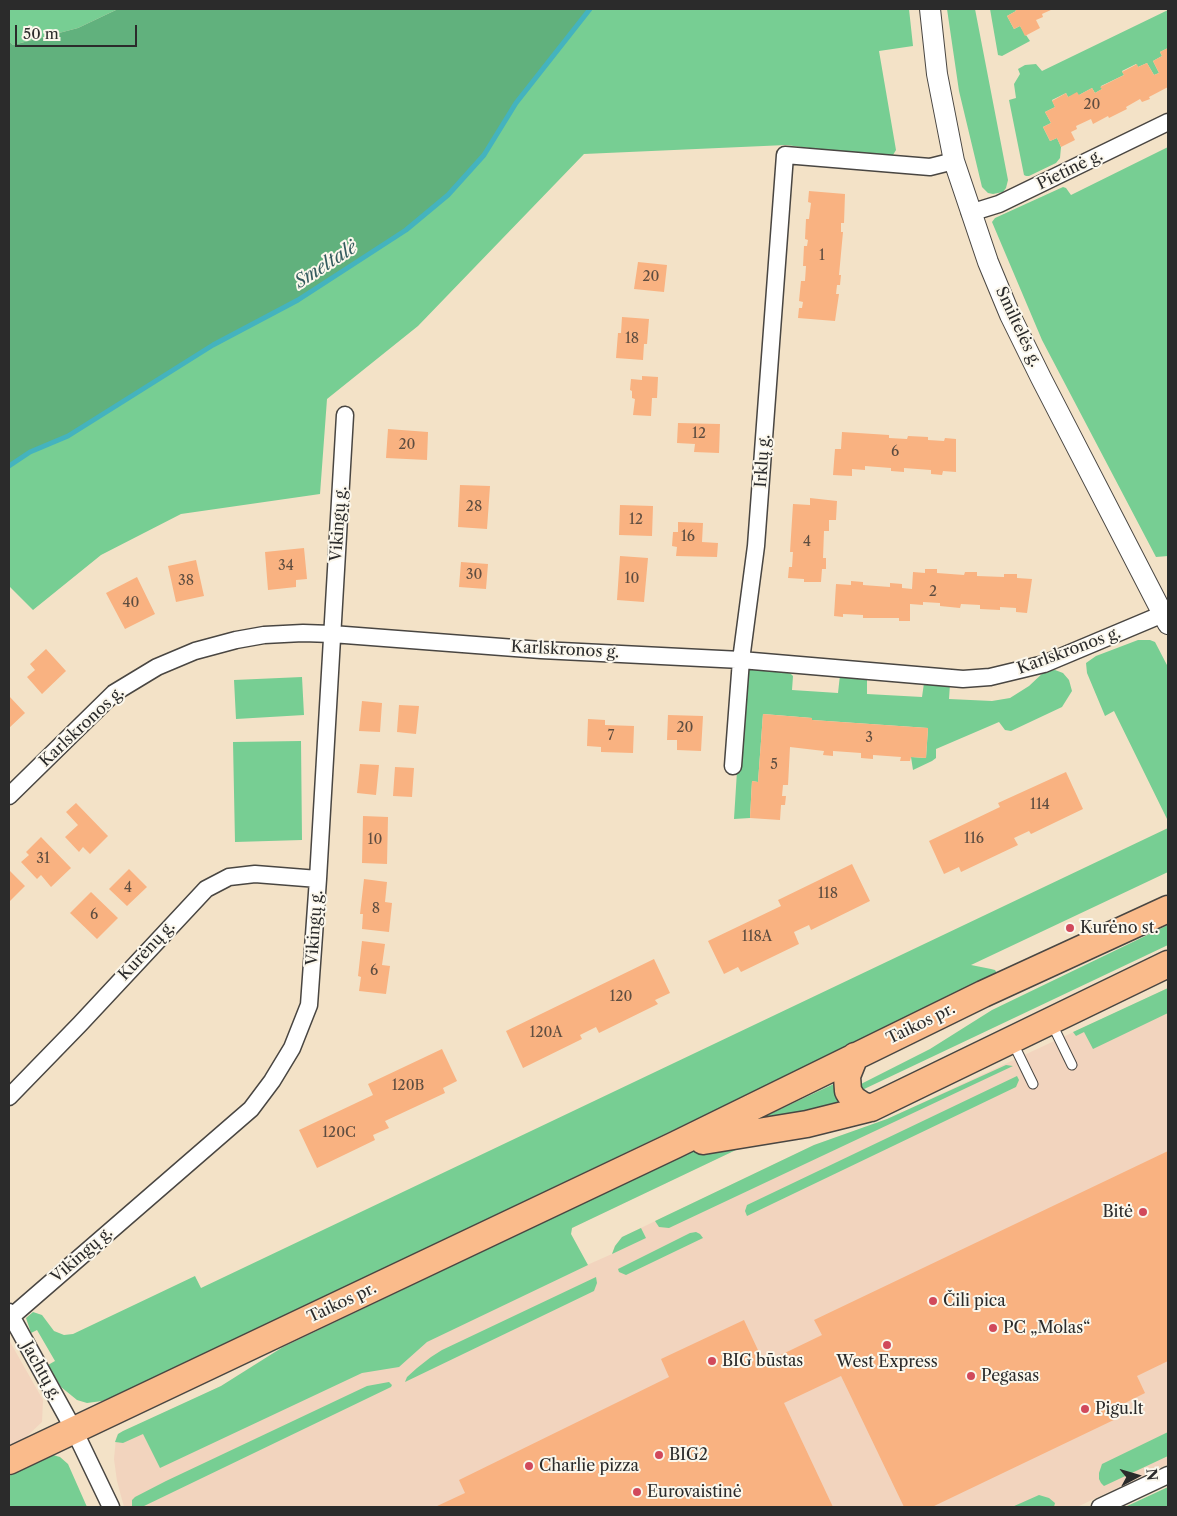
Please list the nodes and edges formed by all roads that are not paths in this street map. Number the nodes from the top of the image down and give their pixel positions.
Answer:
1 (930, 9) edge
2 (1168, 122) edge
3 (954, 160) junction
4 (970, 213) junction
5 (345, 415) dead end
6 (1166, 619) edge
7 (332, 634) junction
8 (741, 660) junction
9 (733, 766) dead end
10 (9, 796) edge
11 (318, 879) junction
12 (1168, 909) edge
13 (1168, 964) edge
14 (1051, 1022) junction
15 (1012, 1041) junction
16 (855, 1056) junction
17 (1072, 1065) dead end
18 (1033, 1084) dead end
19 (9, 1097) edge
20 (871, 1108) junction
21 (675, 1145) junction
22 (10, 1314) edge
23 (74, 1430) junction
24 (9, 1461) edge
25 (1168, 1475) edge
26 (111, 1507) edge
27 (1100, 1507) edge

1 - 3 street, Smiltelės g.
2 - 4 street, Pietinė g.
3 - 4 street, Smiltelės g.
3 - 8 street, Irklų g.
4 - 6 street, Smiltelės g.
5 - 7 street, Vikingų g.
6 - 8 street, Karlskronos g.
7 - 8 street, Karlskronos g.
7 - 10 street, Karlskronos g.
7 - 11 street, Vikingų g.
8 - 9 street, Irklų g.
11 - 19 street, Kurėnų g.
11 - 22 street, Vikingų g.
12 - 16 main road, Taikos pr.
13 - 14 main road, Taikos pr.
14 - 15 main road, Taikos pr.
14 - 17 lane
15 - 18 lane
15 - 20 main road, Taikos pr.
16 - 20 main road
16 - 21 main road, Taikos pr.
20 - 21 main road, Taikos pr.
21 - 23 main road, Taikos pr.
22 - 23 street, Jachtų g.
23 - 24 main road, Taikos pr.
23 - 26 street, Jachtų g.
25 - 27 street

